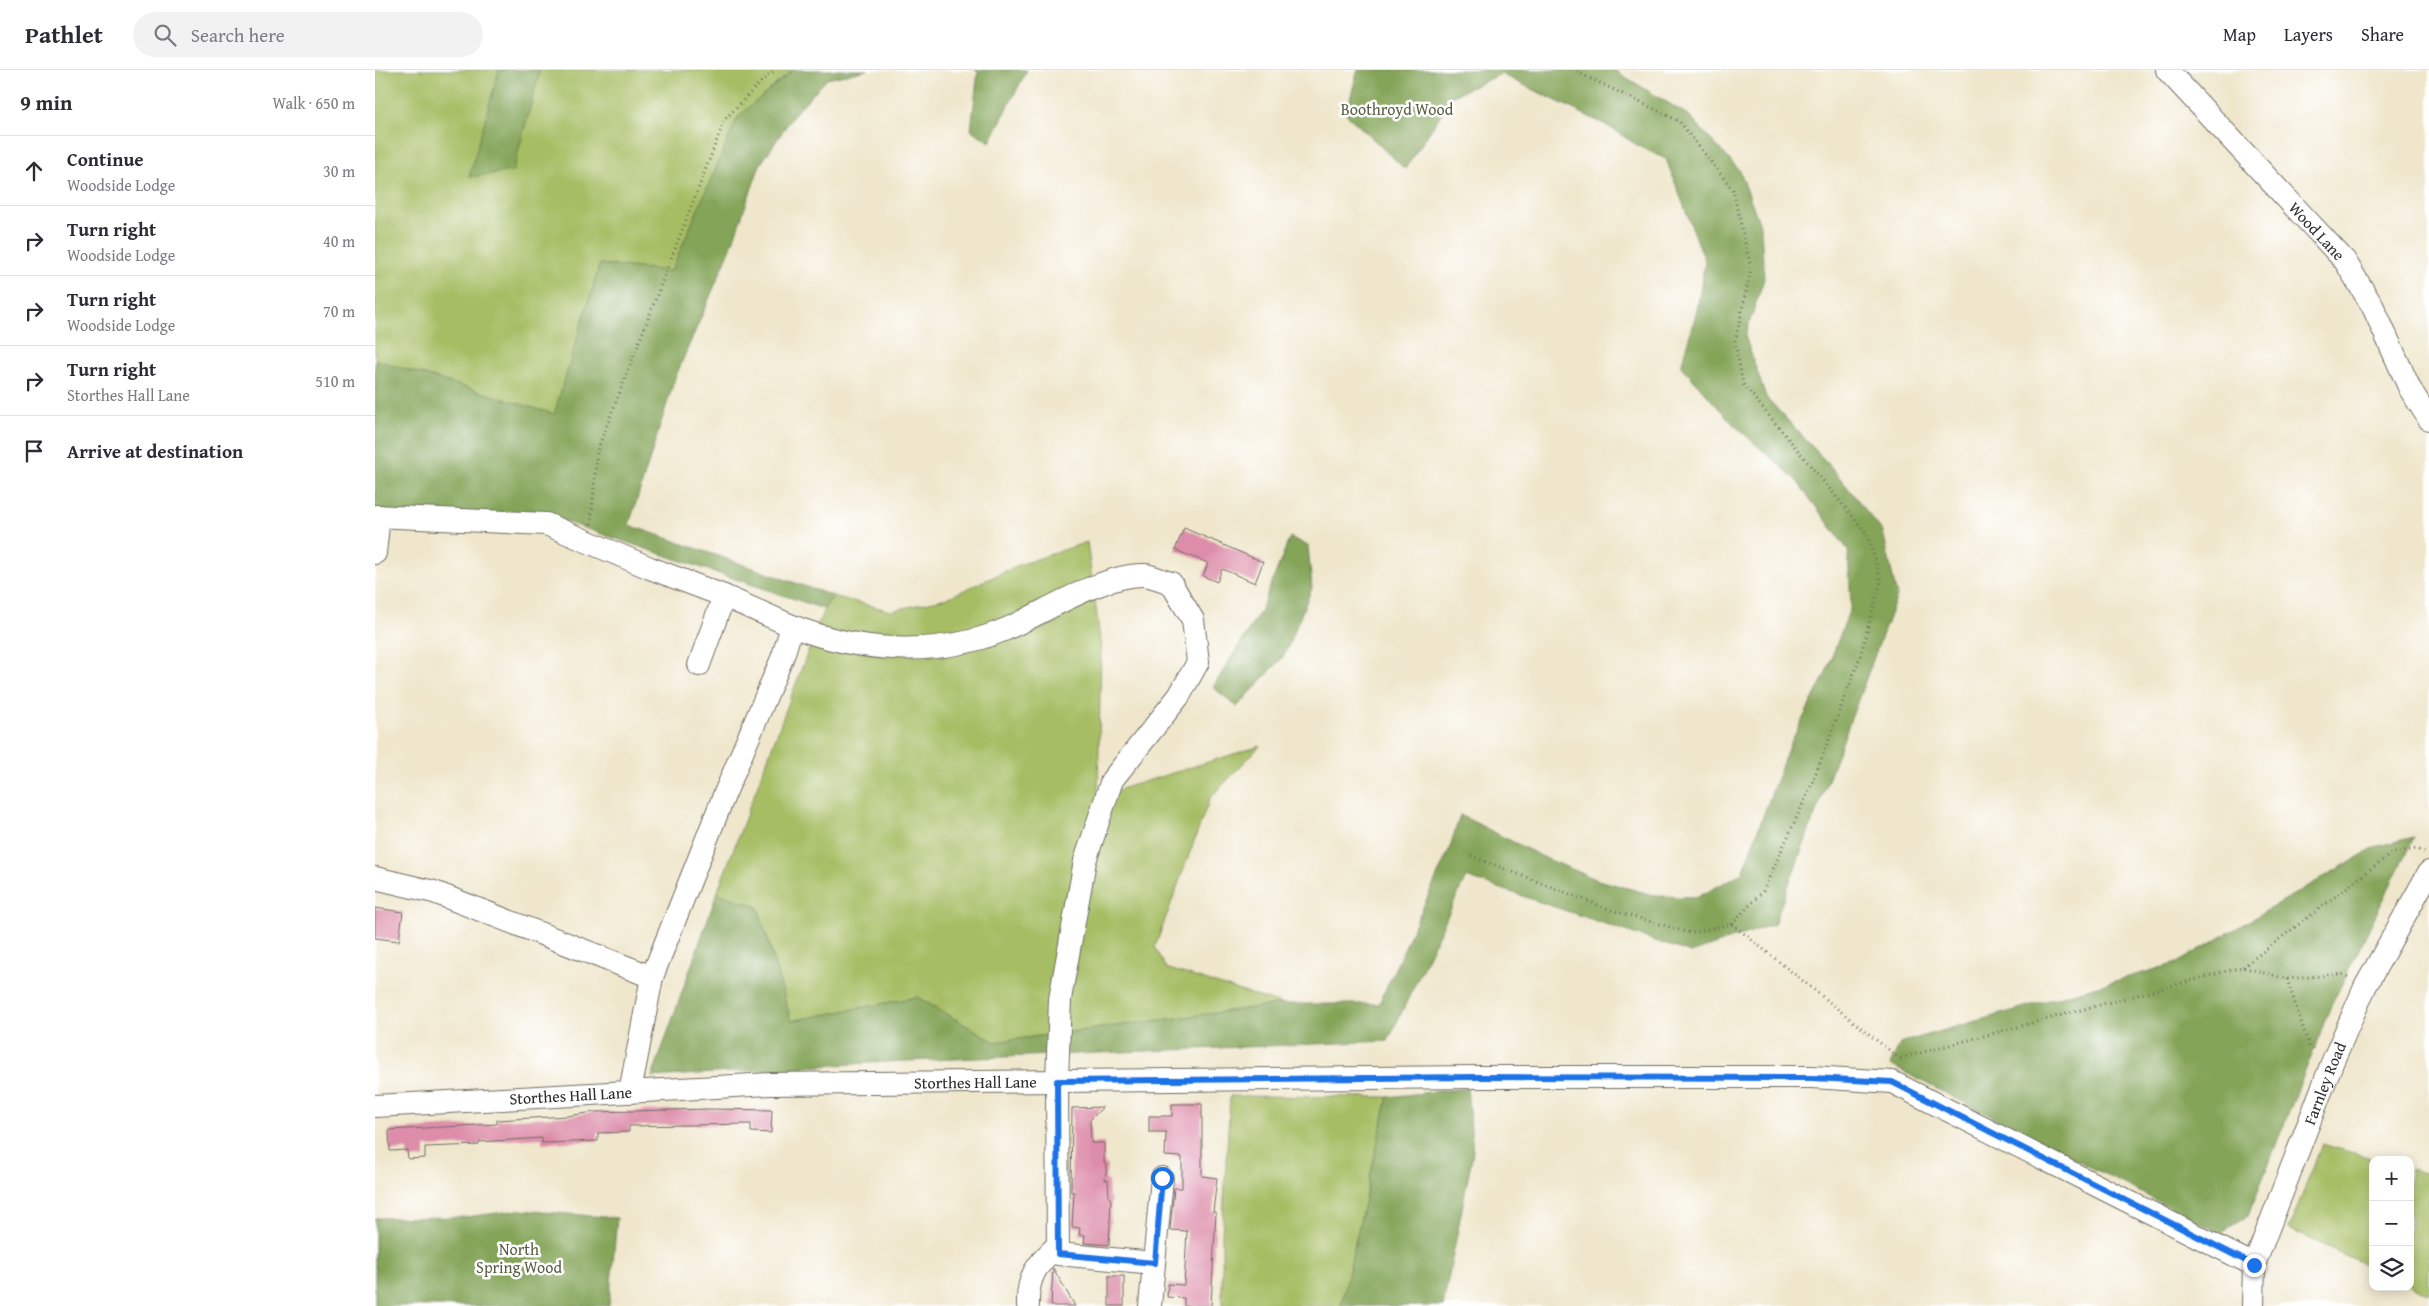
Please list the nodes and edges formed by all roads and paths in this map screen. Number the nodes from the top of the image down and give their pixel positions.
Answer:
1 (776, 70) edge
2 (1573, 70) edge
3 (2167, 70) edge
4 (2429, 419) edge
5 (377, 516) edge
6 (590, 542) junction
7 (375, 553) edge
8 (725, 596) junction
9 (792, 626) junction
10 (699, 665) dead end
11 (2429, 854) edge
12 (1471, 856) dead end
13 (2429, 872) edge
14 (375, 878) edge
15 (1731, 924) junction
16 (2242, 967) junction
17 (652, 977) junction
18 (2287, 979) junction
19 (2365, 987) junction
20 (1901, 1058) junction
21 (2332, 1063) junction
22 (1057, 1081) junction
23 (1892, 1082) junction
24 (630, 1092) junction
25 (375, 1106) edge
26 (1162, 1178) dead end
27 (1058, 1245) junction
28 (1155, 1263) junction
29 (2254, 1265) junction
30 (1028, 1306) edge
31 (1150, 1306) edge
32 (2253, 1306) edge

1 - 6 path
2 - 15 path
3 - 4 street, Wood Lane
5 - 6 street
5 - 7 street
6 - 8 street
8 - 9 street
8 - 10 street
9 - 17 street
9 - 22 street
11 - 16 path
12 - 15 path
13 - 19 street, Farnley Road
14 - 17 street
15 - 20 path
16 - 18 path
16 - 20 path
17 - 24 street
18 - 19 path
18 - 21 path
19 - 21 street, Farnley Road
20 - 23 path
21 - 29 street, Farnley Road
22 - 23 street, Storthes Hall Lane
22 - 24 street, Storthes Hall Lane
22 - 27 street
23 - 29 street, Storthes Hall Lane
24 - 25 street, Storthes Hall Lane
26 - 28 street
27 - 28 street
27 - 30 street
28 - 31 street
29 - 32 street, Farnley Road

